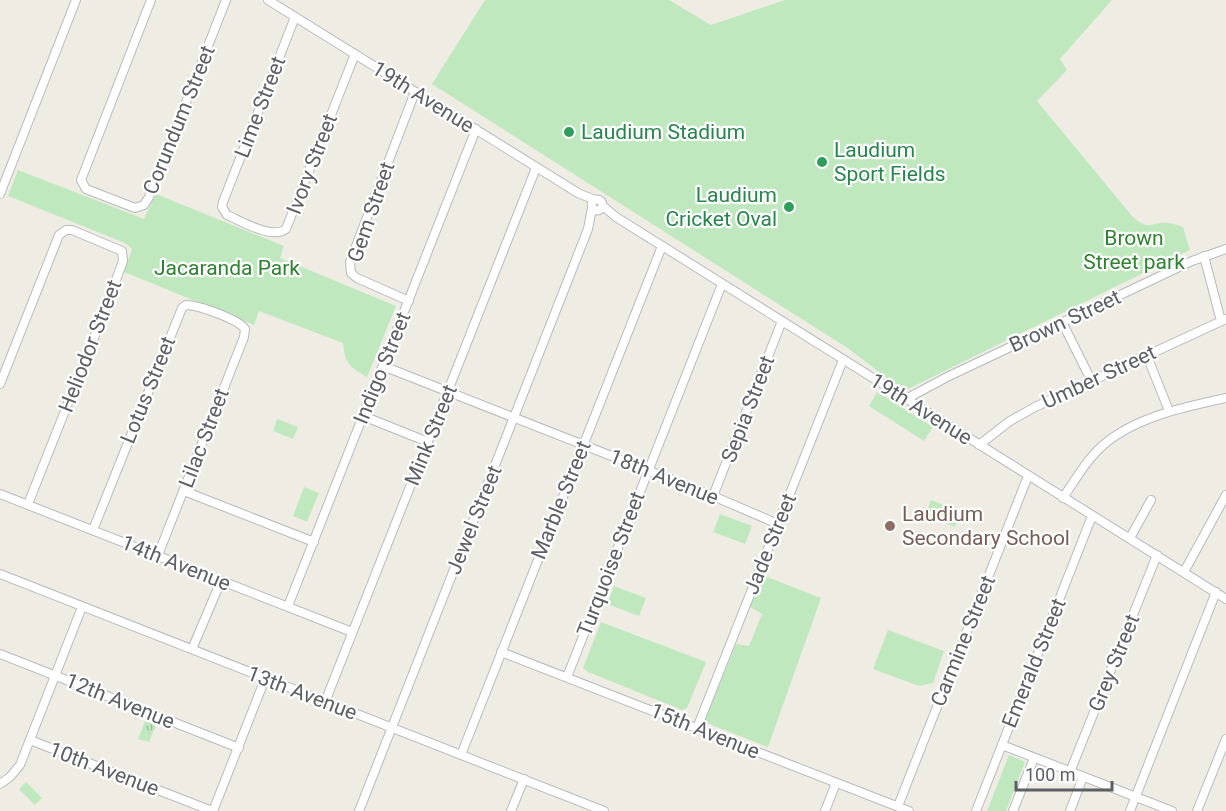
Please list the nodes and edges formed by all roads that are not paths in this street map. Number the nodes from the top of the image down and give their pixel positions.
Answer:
1 (76, 0) edge
2 (151, 0) edge
3 (226, 0) edge
4 (268, 0) edge
5 (295, 17) junction
6 (355, 54) junction
7 (416, 92) junction
8 (476, 129) junction
9 (536, 168) junction
10 (0, 194) edge
11 (224, 198) joint
12 (596, 207) junction
13 (662, 246) junction
14 (1226, 249) edge
15 (1204, 256) junction
16 (722, 284) junction
17 (409, 300) junction
18 (1224, 320) edge
19 (782, 321) junction
20 (239, 322) joint
21 (1062, 322) junction
22 (1147, 356) junction
23 (843, 360) junction
24 (382, 366) junction
25 (1091, 380) junction
26 (0, 384) edge
27 (447, 393) junction
28 (1226, 398) edge
29 (906, 399) junction
30 (1169, 411) junction
31 (363, 416) junction
32 (514, 419) junction
33 (428, 442) junction
34 (583, 445) junction
35 (979, 445) junction
36 (648, 471) junction
37 (1028, 476) junction
38 (184, 491) junction
39 (0, 494) edge
40 (1226, 495) edge
41 (713, 496) junction
42 (1063, 498) junction
43 (1151, 500) dead end
44 (28, 504) junction
45 (1092, 516) junction
46 (778, 524) junction
47 (93, 530) junction
48 (1130, 538) junction
49 (314, 542) junction
50 (158, 555) junction
51 (1157, 555) junction
52 (1184, 572) junction
53 (0, 574) edge
54 (221, 580) junction
55 (1216, 592) junction
56 (1226, 599) edge
57 (288, 606) junction
58 (82, 607) junction
59 (352, 632) junction
60 (192, 649) junction
61 (501, 652) junction
62 (0, 654) edge
63 (56, 676) junction
64 (567, 677) junction
65 (266, 679) junction
66 (325, 702) junction
67 (392, 728) junction
68 (697, 728) junction
69 (1226, 739) edge
70 (30, 740) junction
71 (1002, 745) junction
72 (239, 748) junction
73 (461, 755) junction
74 (1034, 758) junction
75 (1070, 772) junction
76 (1083, 777) junction
77 (524, 779) junction
78 (836, 783) junction
79 (0, 784) edge
80 (1136, 796) junction
81 (898, 806) junction
82 (213, 811) edge
83 (360, 811) edge
84 (512, 811) edge
85 (604, 811) edge
86 (825, 811) edge
87 (909, 811) edge
88 (976, 811) edge
89 (1013, 811) edge
90 (1070, 811) edge
91 (1130, 811) edge
92 (1172, 811) edge
93 (1197, 811) edge

1 - 10 street
2 - 3 street, Corundum Street
4 - 5 street, 19th Avenue
5 - 6 street, 19th Avenue
5 - 11 street, Lime Street
6 - 7 street, 19th Avenue
6 - 11 street, Ivory Street
7 - 8 street, 19th Avenue
7 - 17 street, Gem Street
8 - 9 street, 19th Avenue
8 - 17 street, Indigo Street
9 - 12 street, 19th Avenue
9 - 27 street, Mink Street
12 - 13 street, 19th Avenue
12 - 32 street, Jewel Street
13 - 16 street, 19th Avenue
13 - 34 street, Marble Street
14 - 15 street, Brown Street
15 - 18 street
15 - 21 street, Brown Street
16 - 19 street, 19th Avenue
16 - 36 street, Turquoise Street
17 - 24 street, Indigo Street
18 - 22 street, Umber Street
19 - 23 street, 19th Avenue
19 - 41 street, Sepia Street
20 - 38 street, Lilac Street
20 - 47 street, Lotus Street
21 - 25 street
21 - 29 street, Brown Street
22 - 25 street, Umber Street
22 - 30 street
23 - 29 street, 19th Avenue
23 - 46 street, Jade Street
24 - 27 street, 18th Avenue
24 - 31 street, Indigo Street
25 - 35 street, Umber Street
26 - 44 street, Heliodor Street
27 - 32 street, 18th Avenue
27 - 33 street, Mink Street
28 - 30 street
29 - 35 street, 19th Avenue
30 - 42 street
31 - 33 street
31 - 49 street, Indigo Street
32 - 34 street, 18th Avenue
32 - 67 street, Jewel Street
33 - 59 street, Mink Street
34 - 36 street, 18th Avenue
34 - 61 street, Marble Street
35 - 37 street, 19th Avenue
36 - 41 street, 18th Avenue
36 - 64 street, Turquoise Street
37 - 42 street, 19th Avenue
37 - 81 street, Carmine Street
38 - 49 street
38 - 50 street, Lilac Street
39 - 44 street, 14th Avenue
40 - 52 street
41 - 46 street, 18th Avenue
42 - 45 street, 19th Avenue
43 - 48 street
44 - 47 street, 14th Avenue
45 - 48 street, 19th Avenue
45 - 71 street, Emerald Street
46 - 68 street, Jade Street
47 - 50 street, 14th Avenue
48 - 51 street, 19th Avenue
49 - 57 street, Indigo Street
50 - 54 street, 14th Avenue
51 - 52 street, 19th Avenue
51 - 75 street, Grey Street
52 - 55 street, 19th Avenue
53 - 58 street, 13th Avenue
54 - 57 street, 14th Avenue
54 - 60 street
55 - 56 street, 19th Avenue
55 - 80 street
57 - 59 street, 14th Avenue
58 - 60 street, 13th Avenue
58 - 63 street
59 - 66 street, Mink Street
60 - 65 street, 13th Avenue
61 - 64 street, 15th Avenue
61 - 73 street, Marble Street
62 - 63 street, 12th Avenue
63 - 70 street
63 - 72 street, 12th Avenue
64 - 68 street, 15th Avenue
65 - 66 street, 13th Avenue
65 - 72 street
66 - 67 street, 13th Avenue
67 - 73 street, 13th Avenue
67 - 83 street, Jewel Street
68 - 78 street, 15th Avenue
69 - 93 street
70 - 79 street
70 - 82 street, 10th Avenue
71 - 74 street
71 - 88 street, Emerald Street
72 - 82 street
73 - 77 street, 13th Avenue
74 - 75 street
74 - 89 street
75 - 76 street
76 - 80 street
76 - 90 street
77 - 84 street
77 - 85 street, 13th Avenue
78 - 81 street, 15th Avenue
78 - 86 street
80 - 91 street
80 - 92 street
81 - 87 street, 15th Avenue

